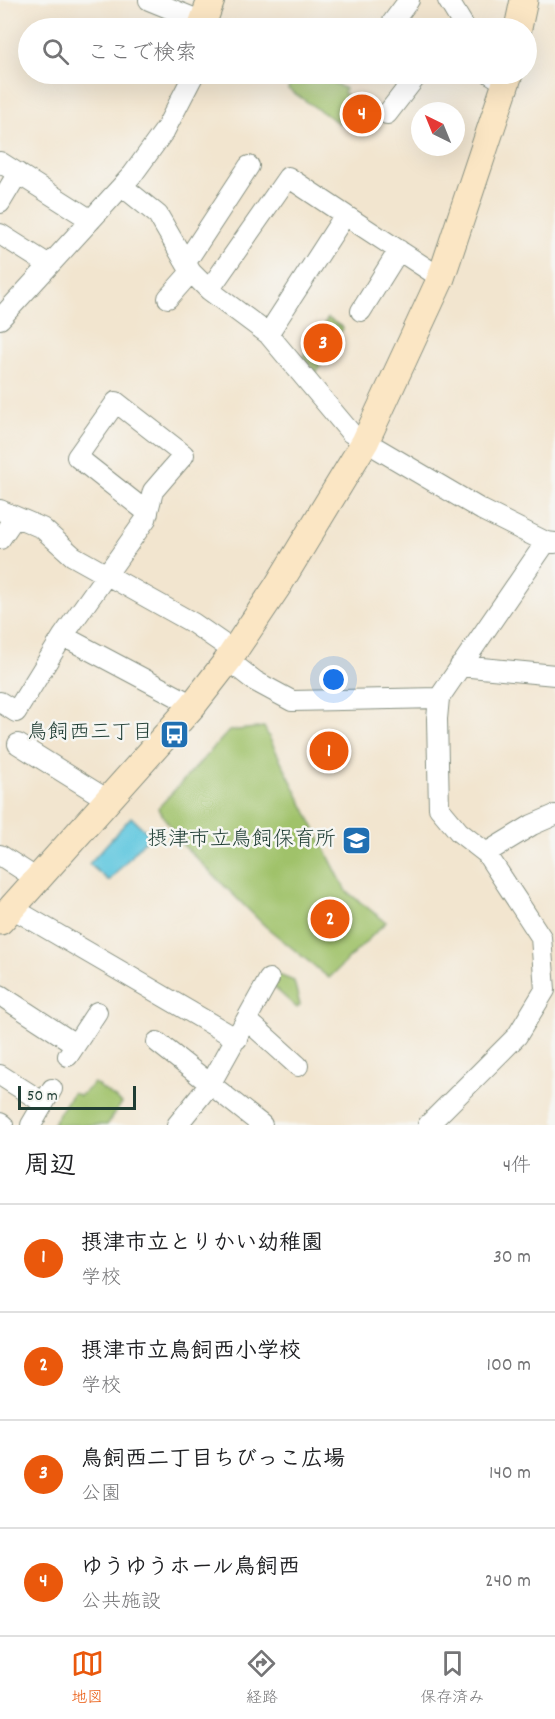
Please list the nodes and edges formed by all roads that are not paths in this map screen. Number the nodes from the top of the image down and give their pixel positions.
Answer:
1 (149, 0) edge
2 (409, 0) edge
3 (448, 0) edge
4 (524, 0) edge
5 (205, 17) edge
6 (396, 18) edge
7 (456, 18) edge
8 (520, 18) edge
9 (189, 84) edge
10 (410, 84) edge
11 (500, 84) edge
12 (387, 114) dead end
13 (0, 162) edge
14 (249, 166) dead end
15 (18, 173) junction
16 (122, 186) junction
17 (0, 203) edge
18 (345, 215) junction
19 (91, 219) junction
20 (0, 234) edge
21 (399, 250) junction
22 (49, 265) junction
23 (188, 267) junction
24 (441, 278) junction
25 (209, 290) junction
26 (168, 298) dead end
27 (361, 311) dead end
28 (0, 319) edge
29 (267, 334) junction
30 (365, 442) junction
31 (8, 513) edge
32 (148, 513) junction
33 (0, 539) edge
34 (550, 542) edge
35 (107, 576) junction
36 (63, 636) junction
37 (232, 656) junction
38 (460, 666) junction
39 (555, 675) edge
40 (439, 698) junction
41 (0, 702) edge
42 (192, 705) junction
43 (18, 744) dead end
44 (108, 800) junction
45 (555, 815) edge
46 (486, 854) junction
47 (0, 855) edge
48 (37, 879) junction
49 (6, 914) edge
50 (548, 931) edge
51 (269, 980) dead end
52 (550, 993) edge
53 (0, 995) edge
54 (97, 1012) dead end
55 (247, 1020) junction
56 (237, 1039) junction
57 (157, 1042) dead end
58 (298, 1066) dead end
59 (0, 1075) edge
60 (211, 1083) junction
61 (442, 1121) edge
62 (31, 1125) edge
63 (177, 1125) edge
64 (262, 1125) edge

1 - 5 street
2 - 6 street
3 - 7 street
4 - 8 street
9 - 16 street
10 - 12 street
11 - 24 street
13 - 15 street
14 - 23 street
15 - 17 street
15 - 19 street
16 - 19 street
16 - 23 street
18 - 21 street
18 - 25 street
18 - 29 street
19 - 22 street
20 - 22 street
21 - 24 street
21 - 27 street
22 - 28 street
23 - 25 street
23 - 26 street
24 - 30 street
25 - 29 street
29 - 30 street
30 - 34 street
30 - 37 street
31 - 33 street
31 - 35 street
32 - 32 street
32 - 35 street
34 - 38 street
35 - 36 street
35 - 37 street
36 - 41 street
36 - 42 street
37 - 40 street
37 - 42 street
38 - 39 street
38 - 40 street
40 - 46 street
42 - 44 street
43 - 44 street
44 - 48 street
45 - 46 street
46 - 50 street
47 - 48 street
48 - 49 street
49 - 56 street
50 - 52 street
51 - 55 street
52 - 61 street
53 - 54 street
55 - 56 street
55 - 58 street
56 - 60 street
57 - 60 street
59 - 62 street
60 - 63 street
60 - 64 street

